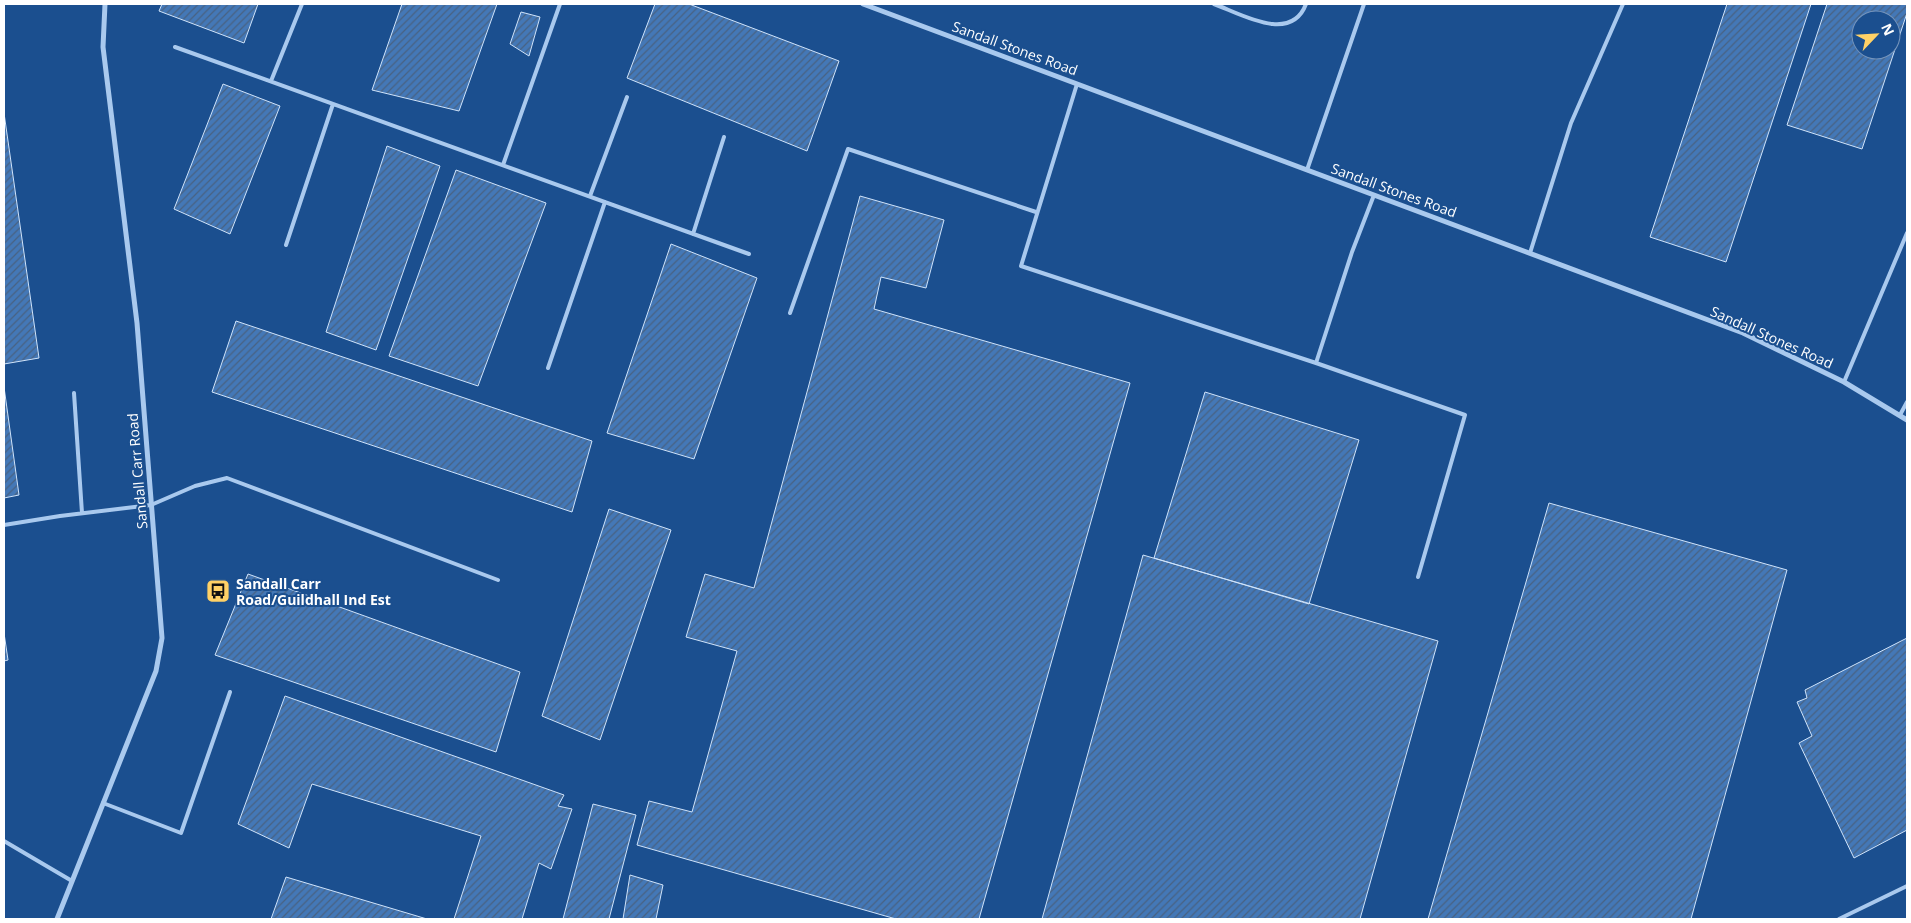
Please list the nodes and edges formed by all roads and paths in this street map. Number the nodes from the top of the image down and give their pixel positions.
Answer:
1 (105, 4) edge
2 (302, 4) edge
3 (560, 4) edge
4 (863, 4) edge
5 (1214, 4) edge
6 (1306, 4) edge
7 (1364, 4) edge
8 (1623, 4) edge
9 (175, 47) dead end
10 (271, 81) junction
11 (1077, 84) junction
12 (628, 98) dead end
13 (333, 104) junction
14 (724, 137) dead end
15 (502, 164) junction
16 (1308, 170) junction
17 (1374, 195) junction
18 (590, 196) junction
19 (605, 202) junction
20 (1036, 212) junction
21 (1907, 233) edge
22 (693, 234) junction
23 (286, 246) dead end
24 (1530, 253) junction
25 (750, 254) dead end
26 (790, 313) dead end
27 (1316, 363) junction
28 (548, 368) dead end
29 (1844, 382) junction
30 (74, 393) dead end
31 (1907, 402) edge
32 (1900, 416) junction
33 (1907, 420) edge
34 (151, 505) junction
35 (82, 513) junction
36 (4, 525) edge
37 (1418, 576) dead end
38 (498, 580) dead end
39 (230, 692) dead end
40 (103, 803) junction
41 (4, 841) edge
42 (72, 881) junction
43 (1907, 886) edge
44 (57, 919) edge
45 (1839, 919) edge

1 - 34 street, Sandall Carr Road
2 - 10 lane
3 - 15 lane
4 - 11 street, Sandall Stones Road
5 - 6 lane
7 - 16 lane
8 - 24 lane
9 - 10 lane
10 - 13 lane
11 - 16 street, Sandall Stones Road
11 - 20 lane
12 - 18 lane
13 - 15 lane
13 - 23 lane
14 - 22 lane
15 - 18 lane
16 - 17 street, Sandall Stones Road
17 - 24 street, Sandall Stones Road
17 - 27 lane
18 - 19 lane
19 - 22 lane
19 - 28 lane
20 - 26 lane
20 - 27 lane
21 - 29 lane
22 - 25 lane
24 - 29 street, Sandall Stones Road
27 - 37 lane
29 - 32 street, Sandall Stones Road
30 - 35 lane
31 - 32 lane
32 - 33 street, Sandall Stones Road
34 - 35 lane
34 - 38 lane
34 - 40 street, Sandall Carr Road
35 - 36 lane
39 - 40 lane
40 - 42 street, Sandall Carr Road
41 - 42 lane
42 - 44 street, Sandall Carr Road
43 - 45 lane

